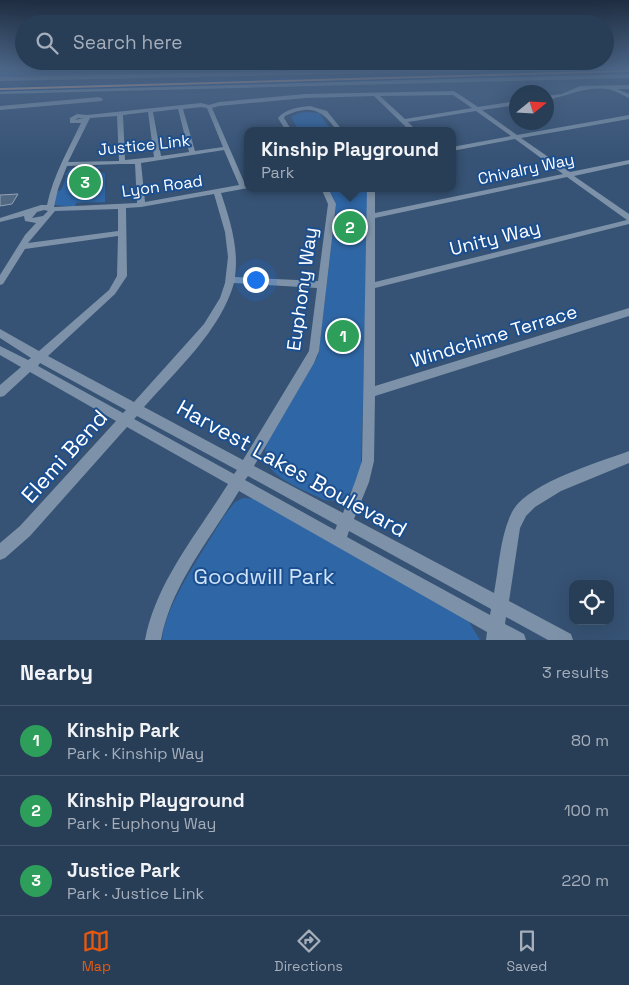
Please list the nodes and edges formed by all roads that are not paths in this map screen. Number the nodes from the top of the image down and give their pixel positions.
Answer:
1 (100, 99) edge
2 (275, 99) edge
3 (380, 99) edge
4 (463, 99) edge
5 (509, 104) edge
6 (180, 107) junction
7 (209, 107) junction
8 (0, 108) edge
9 (477, 109) junction
10 (150, 110) junction
11 (120, 115) dead end
12 (629, 117) edge
13 (86, 118) junction
14 (403, 121) junction
15 (287, 127) edge
16 (337, 127) edge
17 (410, 127) edge
18 (81, 130) junction
19 (517, 137) junction
20 (226, 148) junction
21 (456, 148) edge
22 (193, 154) junction
23 (158, 159) junction
24 (138, 162) junction
25 (629, 162) edge
26 (122, 163) junction
27 (64, 164) junction
28 (569, 174) junction
29 (244, 184) edge
30 (244, 186) edge
31 (54, 189) junction
32 (217, 191) junction
33 (326, 192) edge
34 (371, 192) edge
35 (141, 205) junction
36 (122, 206) junction
37 (48, 213) junction
38 (31, 214) junction
39 (371, 216) junction
40 (629, 218) edge
41 (0, 222) edge
42 (629, 222) edge
43 (122, 233) junction
44 (28, 237) junction
45 (22, 247) junction
46 (230, 280) junction
47 (0, 282) edge
48 (322, 285) junction
49 (370, 286) junction
50 (629, 312) edge
51 (0, 333) edge
52 (0, 350) edge
53 (39, 357) junction
54 (28, 366) junction
55 (0, 392) edge
56 (368, 392) junction
57 (136, 408) junction
58 (125, 420) junction
59 (629, 457) edge
60 (245, 468) junction
61 (236, 483) junction
62 (347, 522) junction
63 (339, 539) junction
64 (0, 553) edge
65 (499, 606) junction
66 (494, 634) edge
67 (153, 640) edge
68 (518, 640) edge
69 (565, 640) edge

1 - 8 highway
2 - 7 street
3 - 14 street
4 - 9 street
5 - 9 street
6 - 7 street
6 - 10 street
6 - 22 street
7 - 20 street
9 - 14 street
9 - 19 street
10 - 13 street
10 - 23 street
11 - 26 street
12 - 19 street
13 - 18 street
13 - 18 street
14 - 17 street
15 - 16 street
18 - 27 street
19 - 21 street
19 - 28 street
20 - 22 street, Justice Link
20 - 29 street
22 - 23 street, Justice Link
23 - 24 street, Justice Link
24 - 26 street, Justice Link
24 - 35 street
25 - 28 street, Chivalry Way
26 - 27 street, Justice Link
27 - 31 street
28 - 39 street, Chivalry Way
28 - 40 street
30 - 32 street, Lyon Road
31 - 37 street
31 - 38 street
32 - 35 street, Lyon Road
32 - 46 street, Elemi Bend
33 - 48 street, Euphony Way
34 - 39 street
35 - 36 street, Lyon Road
36 - 37 street, Lyon Road
36 - 43 street
37 - 38 street
37 - 38 street
37 - 44 street
38 - 41 street
38 - 44 street
39 - 49 street
42 - 49 street, Unity Way
43 - 45 street
43 - 53 street
44 - 45 street
45 - 47 street
46 - 48 street
46 - 57 street, Elemi Bend
48 - 60 street, Euphony Way
49 - 56 street
50 - 56 street, Windchime Terrace
51 - 53 street, Harvest Lakes Boulevard
52 - 54 street, Harvest Lakes Boulevard
53 - 54 street
53 - 57 street, Harvest Lakes Boulevard
54 - 55 street
54 - 58 street, Harvest Lakes Boulevard
56 - 62 street
57 - 58 street, Elemi Bend
57 - 60 street, Harvest Lakes Boulevard
58 - 61 street, Harvest Lakes Boulevard
58 - 64 street, Elemi Bend
59 - 65 street
60 - 61 street, Euphony Way
60 - 62 street, Harvest Lakes Boulevard
61 - 63 street, Harvest Lakes Boulevard
61 - 67 street, Euphony Way
62 - 63 street
62 - 65 street, Harvest Lakes Boulevard
63 - 66 street, Harvest Lakes Boulevard
65 - 66 street
65 - 69 street, Harvest Lakes Boulevard
66 - 68 street, Harvest Lakes Boulevard

